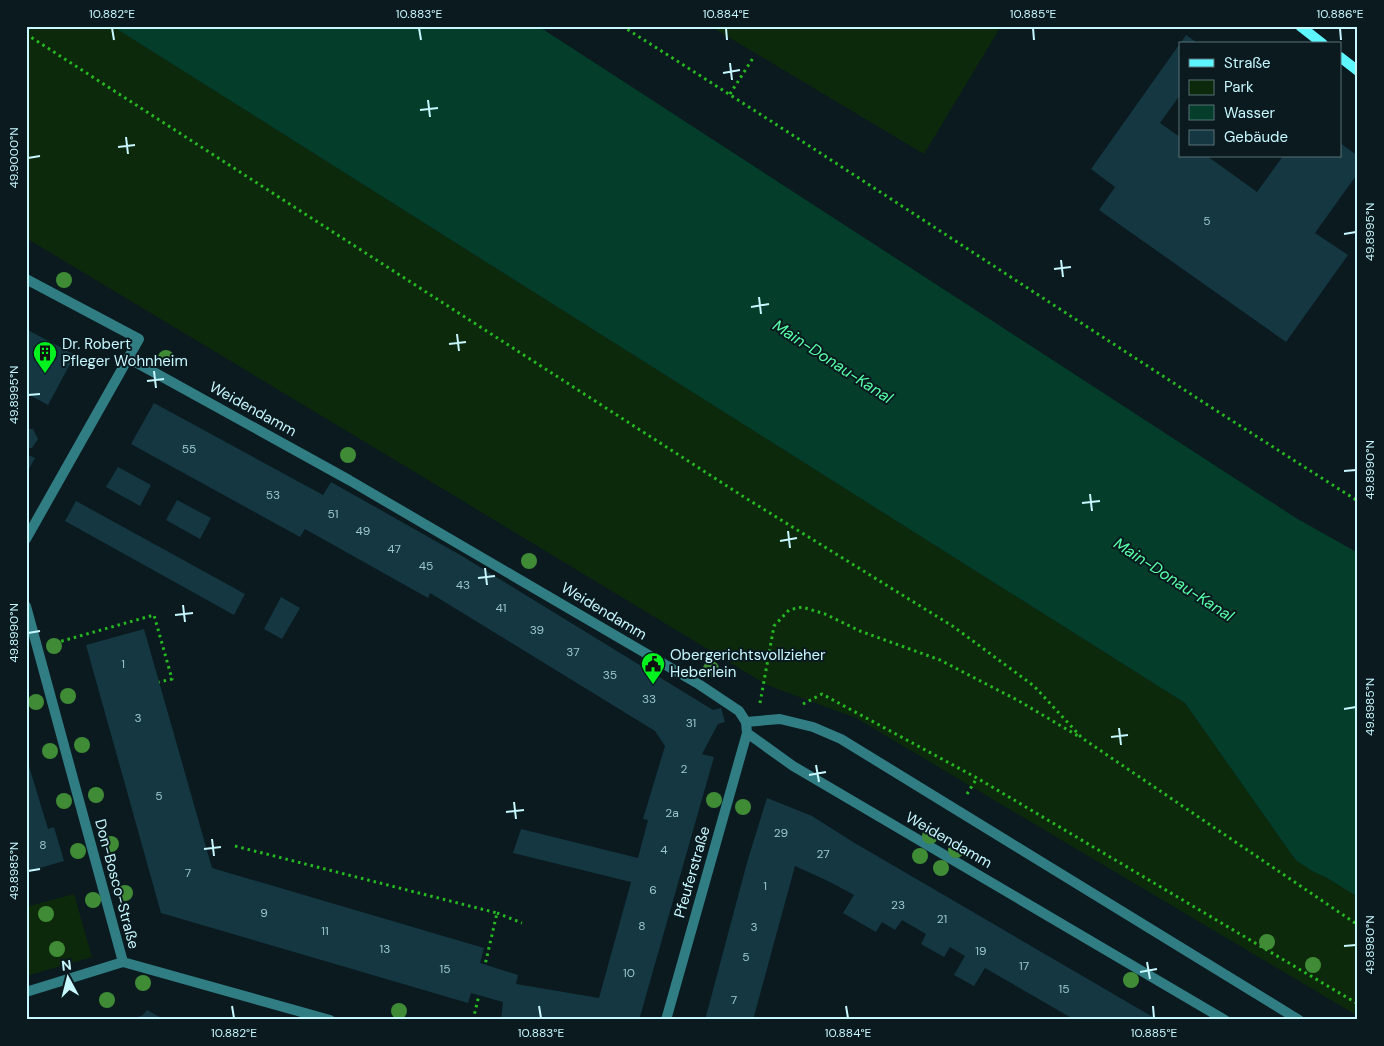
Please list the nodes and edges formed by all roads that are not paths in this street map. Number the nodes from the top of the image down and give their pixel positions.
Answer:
1 (1300, 26) edge
2 (1320, 42) edge
3 (1342, 59) edge
4 (1358, 71) edge
5 (26, 279) edge
6 (128, 358) junction
7 (26, 539) edge
8 (26, 606) edge
9 (751, 721) junction
10 (747, 733) junction
11 (122, 962) junction
12 (26, 992) edge
13 (330, 1020) edge
14 (666, 1020) edge
15 (1225, 1020) edge
16 (1299, 1020) edge

1 - 2 street
3 - 4 street
5 - 6 street
6 - 7 street
6 - 9 street, Weidendamm
8 - 11 street, Don-Bosco-Straße
9 - 10 street
9 - 16 street
10 - 14 street, Pfeuferstraße
10 - 15 street, Weidendamm
11 - 12 street
11 - 13 street, Don-Bosco-Straße

